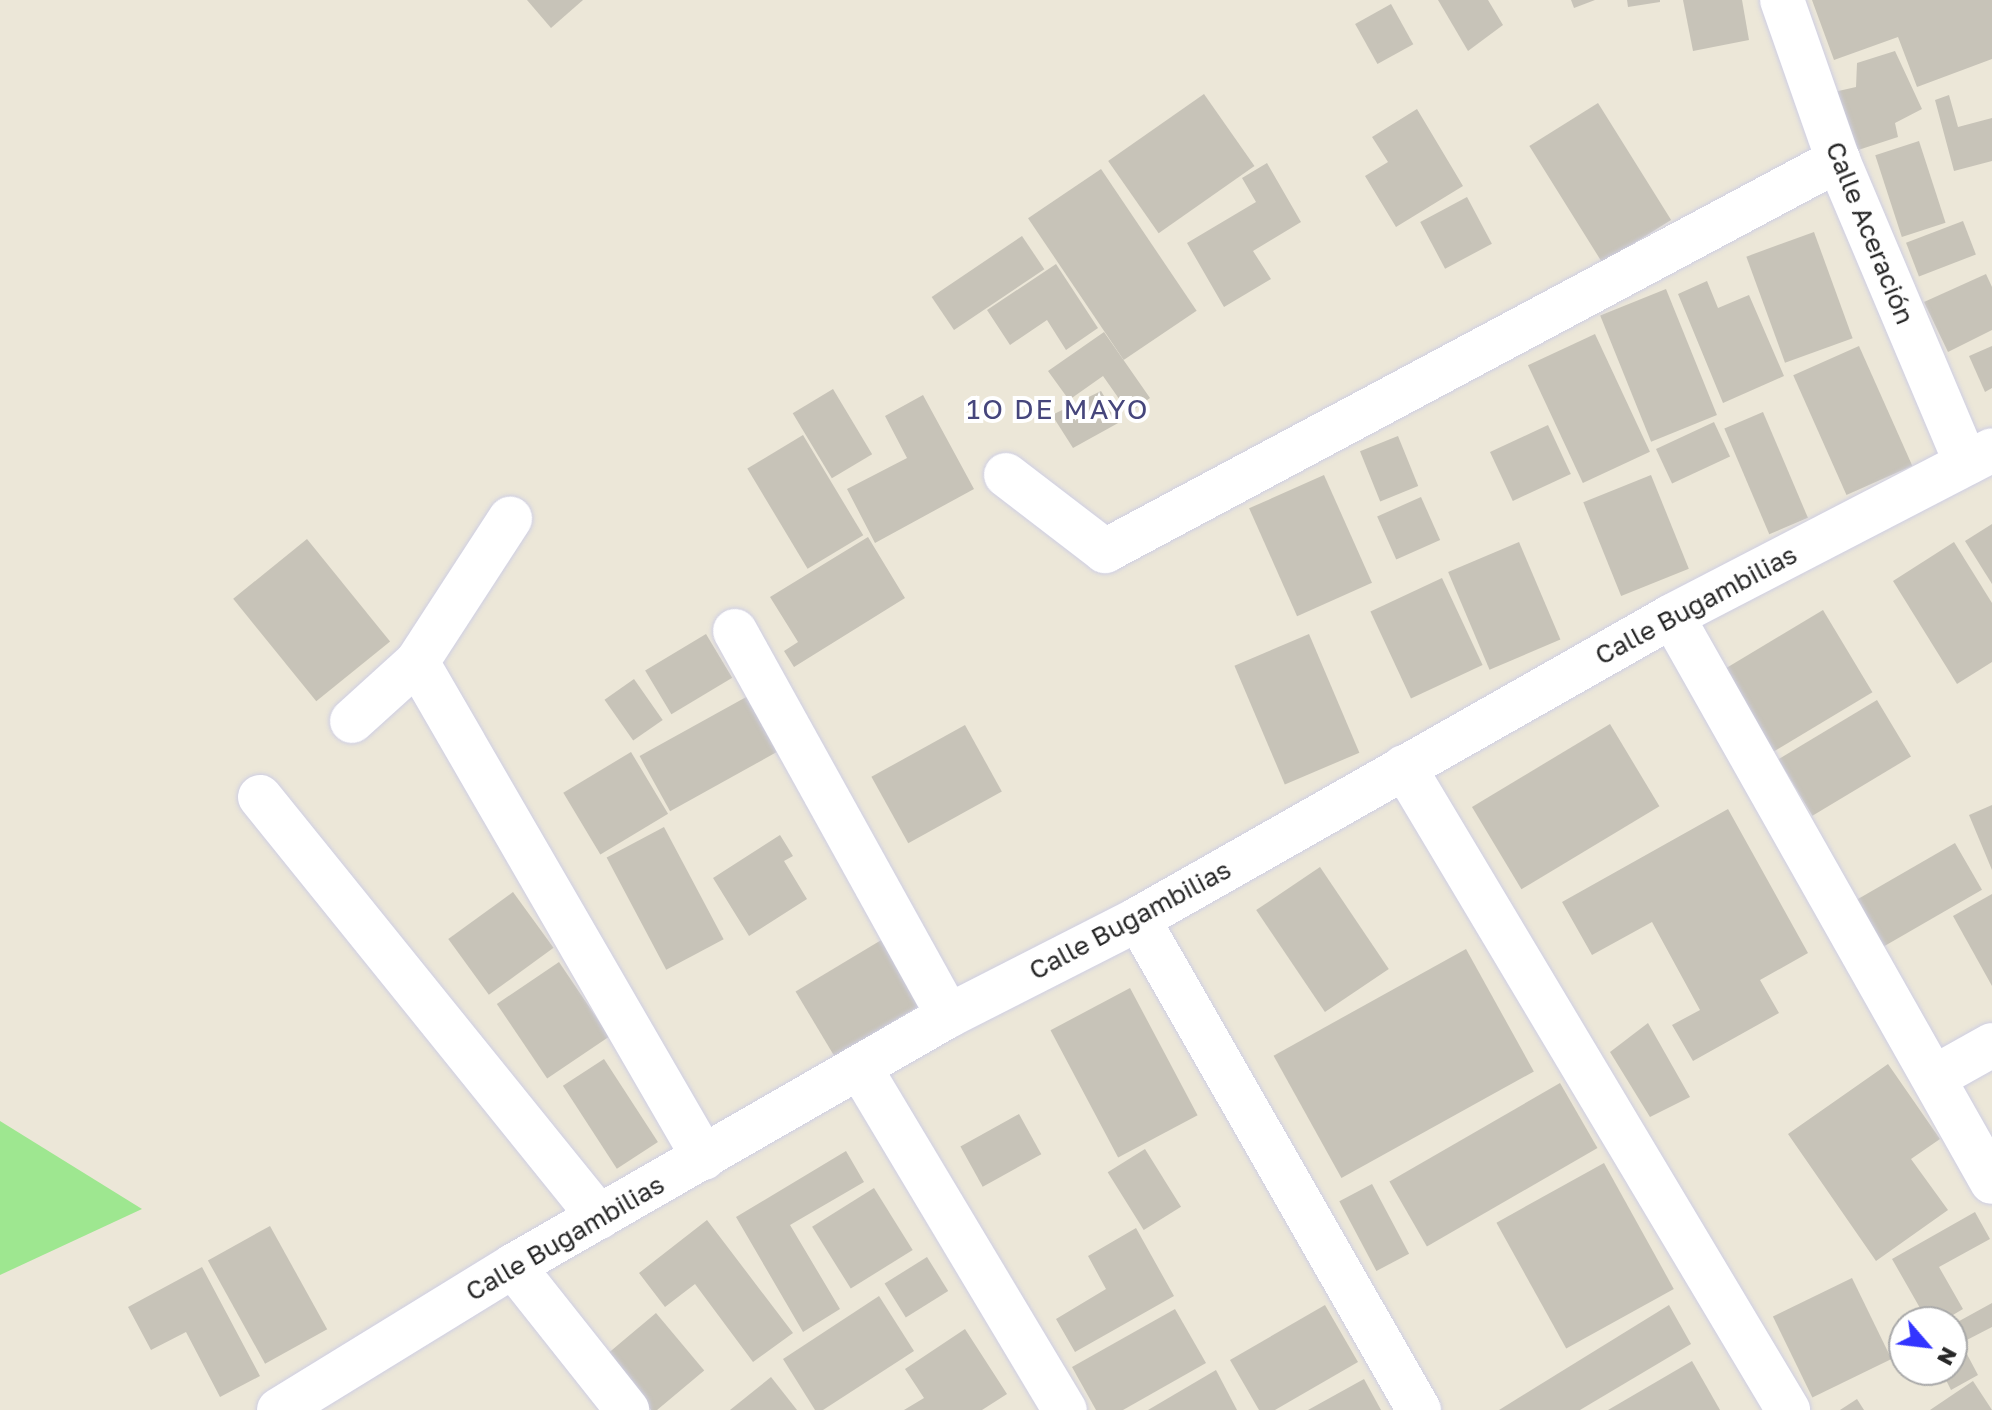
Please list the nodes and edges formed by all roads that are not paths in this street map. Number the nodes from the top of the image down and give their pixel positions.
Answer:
1 (1782, 0) edge
2 (1838, 160) junction
3 (1979, 457) edge
4 (1006, 475) dead end
5 (510, 519) dead end
6 (1672, 616) junction
7 (735, 631) dead end
8 (417, 662) junction
9 (352, 721) dead end
10 (1404, 767) junction
11 (260, 797) dead end
12 (1138, 919) junction
13 (948, 1016) junction
14 (1992, 1045) edge
15 (860, 1068) junction
16 (1935, 1077) junction
17 (704, 1158) junction
18 (1992, 1182) edge
19 (599, 1217) junction
20 (513, 1266) junction
21 (279, 1410) edge
22 (627, 1410) edge
23 (1065, 1410) edge
24 (1419, 1410) edge
25 (1788, 1410) edge

1 - 2 street, Calle Aceración
2 - 3 street, Calle Aceración
2 - 4 street
3 - 6 street, Calle Bugambilias
5 - 8 street
6 - 10 street, Calle Bugambilias
6 - 16 street
7 - 13 street
8 - 9 street
8 - 17 street
10 - 12 street, Calle Bugambilias
10 - 25 street
11 - 19 street
12 - 13 street, Calle Bugambilias
12 - 24 street
13 - 15 street, Calle Bugambilias
14 - 16 street
15 - 17 street, Calle Bugambilias
15 - 23 street
16 - 18 street
17 - 19 street, Calle Bugambilias
19 - 20 street, Calle Bugambilias
20 - 21 street, Calle Bugambilias
20 - 22 street

